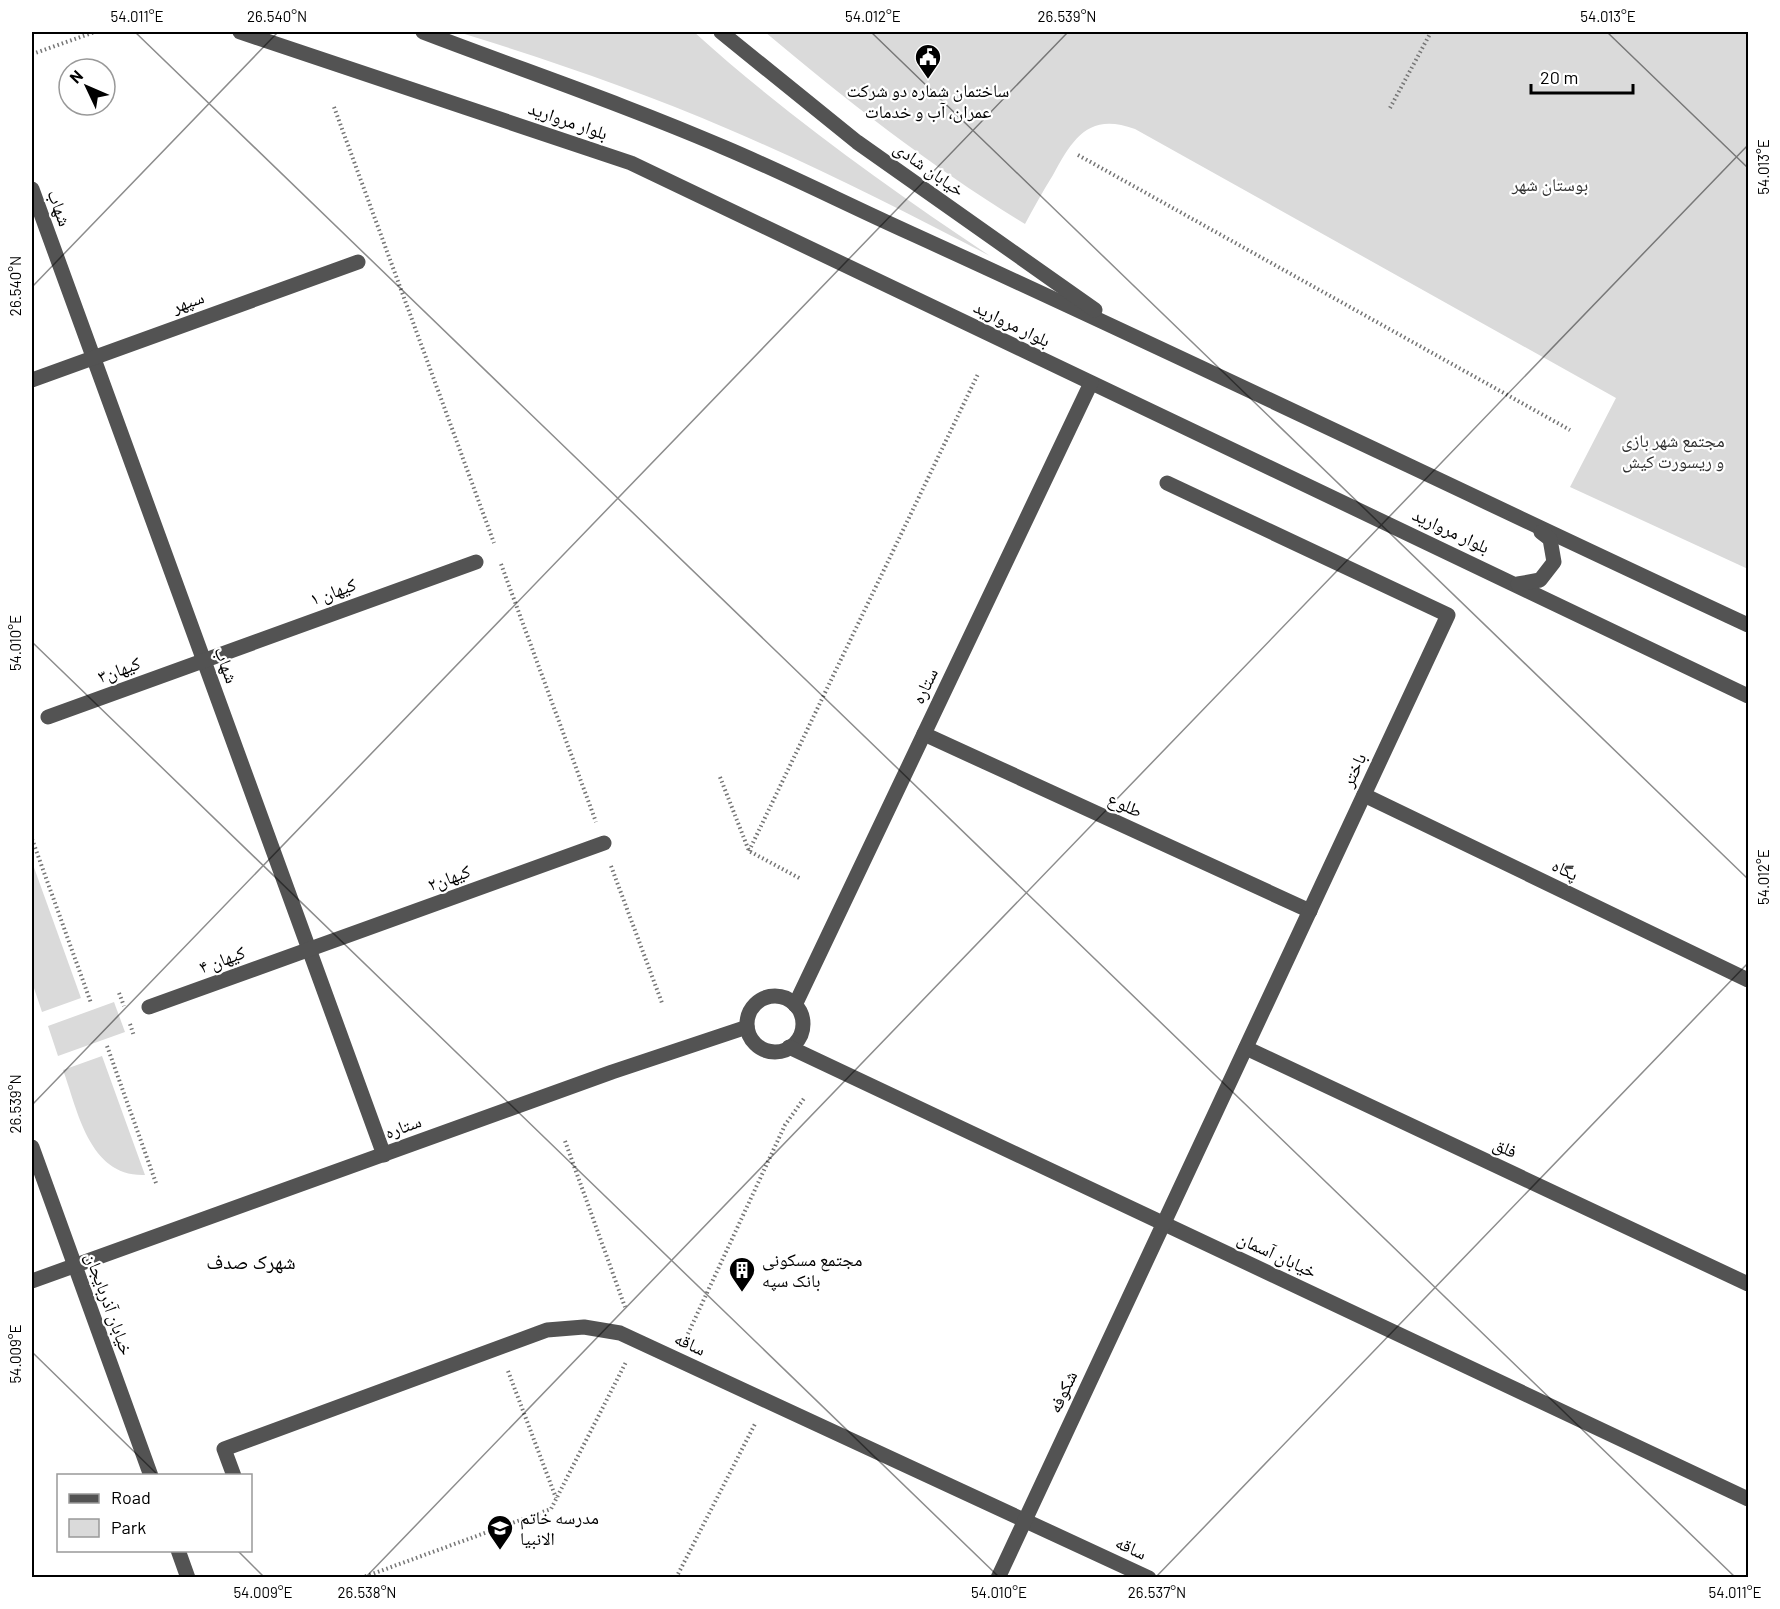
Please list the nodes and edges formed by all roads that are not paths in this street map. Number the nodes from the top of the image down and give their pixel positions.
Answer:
1 (240, 32) edge
2 (423, 32) edge
3 (721, 32) edge
4 (32, 189) edge
5 (358, 262) dead end
6 (1122, 329) junction
7 (93, 357) junction
8 (32, 380) edge
9 (1091, 383) junction
10 (1167, 483) dead end
11 (1533, 526) junction
12 (476, 562) dead end
13 (1518, 584) junction
14 (1749, 625) edge
15 (204, 660) junction
16 (1749, 696) edge
17 (48, 717) dead end
18 (924, 734) junction
19 (1364, 795) junction
20 (603, 843) road end
21 (1310, 911) junction
22 (309, 949) junction
23 (1749, 980) edge
24 (795, 1005) junction
25 (149, 1007) dead end
26 (747, 1027) junction
27 (789, 1047) junction
28 (1246, 1048) junction
29 (32, 1147) edge
30 (384, 1155) junction
31 (1164, 1224) junction
32 (74, 1266) junction
33 (32, 1281) edge
34 (1749, 1284) edge
35 (150, 1474) edge
36 (233, 1474) edge
37 (1749, 1499) edge
38 (1024, 1520) junction
39 (178, 1552) edge
40 (188, 1578) edge
41 (998, 1578) edge
42 (1149, 1578) edge

1 - 9 street, بلوار مروارید
2 - 6 street, بلوار مروارید
3 - 6 street, خیابان شادی
4 - 7 street, شهاب
5 - 7 street, سپهر
6 - 11 street, بلوار مروارید
7 - 8 street, سپهر
7 - 15 street, شهاب
9 - 13 street, بلوار مروارید
9 - 18 street, ستاره
10 - 19 street, باختر
11 - 13 street
11 - 14 street, بلوار مروارید
12 - 15 street, کیهان ۱
13 - 16 street, بلوار مروارید
15 - 17 street, کیهان۳
15 - 22 street, شهاب
18 - 21 street, طلوع
18 - 24 street, ستاره
19 - 21 street, باختر
19 - 23 street, پگاه
20 - 22 street, کیهان۲
21 - 28 street, باختر
22 - 25 street, کیهان ۴
22 - 30 street, شهاب
24 - 26 street
24 - 27 street
26 - 27 street
26 - 30 street, ستاره
27 - 31 street, خیابان آسمان
28 - 31 street, باختر
28 - 34 street, فلق
29 - 32 street, خیابان آذربایجان
30 - 32 street, ستاره
31 - 37 street, خیابان آسمان
31 - 38 street, شکوفه
32 - 33 street, ستاره
32 - 35 street, خیابان آذربایجان
36 - 38 street, ساقه
38 - 41 street, شکوفه
38 - 42 street, ساقه
39 - 40 street

